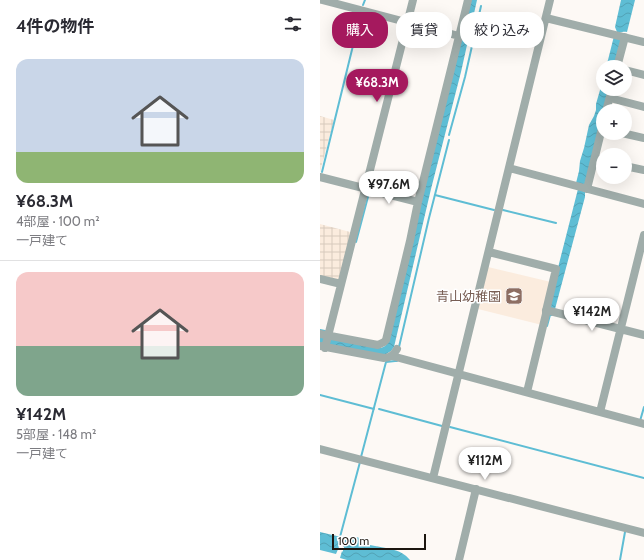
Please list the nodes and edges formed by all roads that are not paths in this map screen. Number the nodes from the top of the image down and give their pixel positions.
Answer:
1 (326, 0) edge
2 (413, 0) edge
3 (468, 0) edge
4 (550, 0) edge
5 (410, 12) edge
6 (546, 18) junction
7 (396, 19) edge
8 (452, 34) edge
9 (459, 36) junction
10 (625, 37) junction
11 (644, 42) edge
12 (401, 48) edge
13 (619, 60) edge
14 (632, 72) edge
15 (644, 75) edge
16 (610, 98) joint
17 (608, 104) edge
18 (644, 106) edge
19 (632, 135) edge
20 (644, 138) edge
21 (596, 166) edge
22 (632, 167) edge
23 (509, 168) junction
24 (644, 170) edge
25 (320, 177) edge
26 (366, 188) junction
27 (587, 189) junction
28 (418, 202) junction
29 (644, 204) edge
30 (644, 235) edge
31 (489, 252) junction
32 (320, 279) edge
33 (342, 284) junction
34 (546, 310) junction
35 (621, 329) junction
36 (320, 334) edge
37 (644, 335) edge
38 (328, 337) junction
39 (324, 347) edge
40 (458, 374) junction
41 (527, 392) junction
42 (600, 412) junction
43 (644, 424) edge
44 (320, 449) edge
45 (433, 478) junction
46 (476, 490) junction
47 (644, 533) edge
48 (459, 560) edge

1 - 7 street
2 - 5 street
3 - 9 street
4 - 6 street
6 - 10 street
6 - 23 street
8 - 9 street
9 - 28 street
10 - 11 street
10 - 13 street
12 - 26 street
14 - 15 street
16 - 17 street
16 - 18 street
19 - 20 street
21 - 27 street
22 - 24 street
23 - 27 street
23 - 31 street
25 - 26 street
26 - 28 street
26 - 33 street
27 - 29 street
28 - 38 street
30 - 35 street
31 - 34 street
31 - 40 street
32 - 33 street
33 - 38 street
34 - 35 street
34 - 41 street
35 - 37 street
35 - 42 street
36 - 38 street
38 - 39 street
39 - 40 street
40 - 41 street
40 - 45 street
41 - 42 street
42 - 43 street
44 - 45 street
45 - 46 street
46 - 47 street
46 - 48 street

